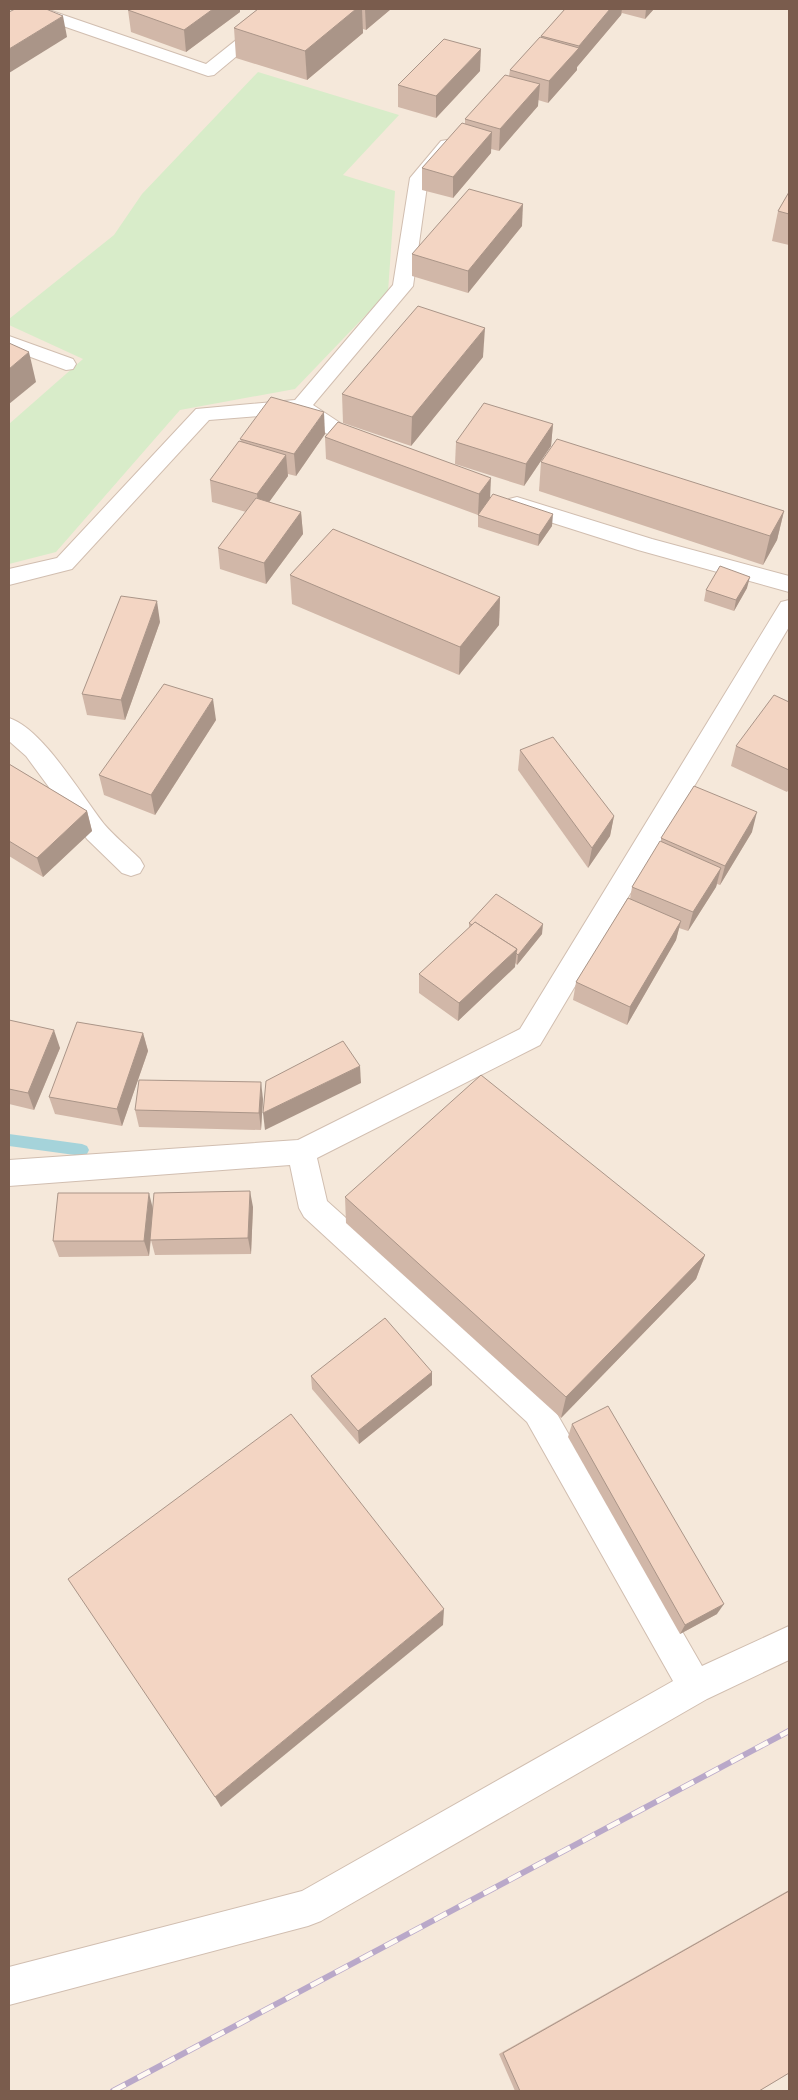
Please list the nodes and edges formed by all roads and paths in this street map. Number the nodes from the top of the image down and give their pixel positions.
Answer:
1 (285, 9) edge
2 (9, 24) edge
3 (458, 134) edge
4 (9, 342) edge
5 (66, 364) dead end
6 (301, 406) junction
7 (387, 457) edge
8 (501, 499) edge
9 (9, 577) edge
10 (789, 584) edge
11 (789, 608) edge
12 (9, 727) edge
13 (131, 866) dead end
14 (301, 1152) junction
15 (9, 1173) edge
16 (789, 1643) edge
17 (695, 1687) junction
18 (9, 1986) edge

1 - 2 street
3 - 6 street
4 - 5 street
6 - 7 street
6 - 9 street
8 - 10 street
11 - 14 street
12 - 13 street
14 - 15 street
14 - 17 street
16 - 17 street
17 - 18 street

